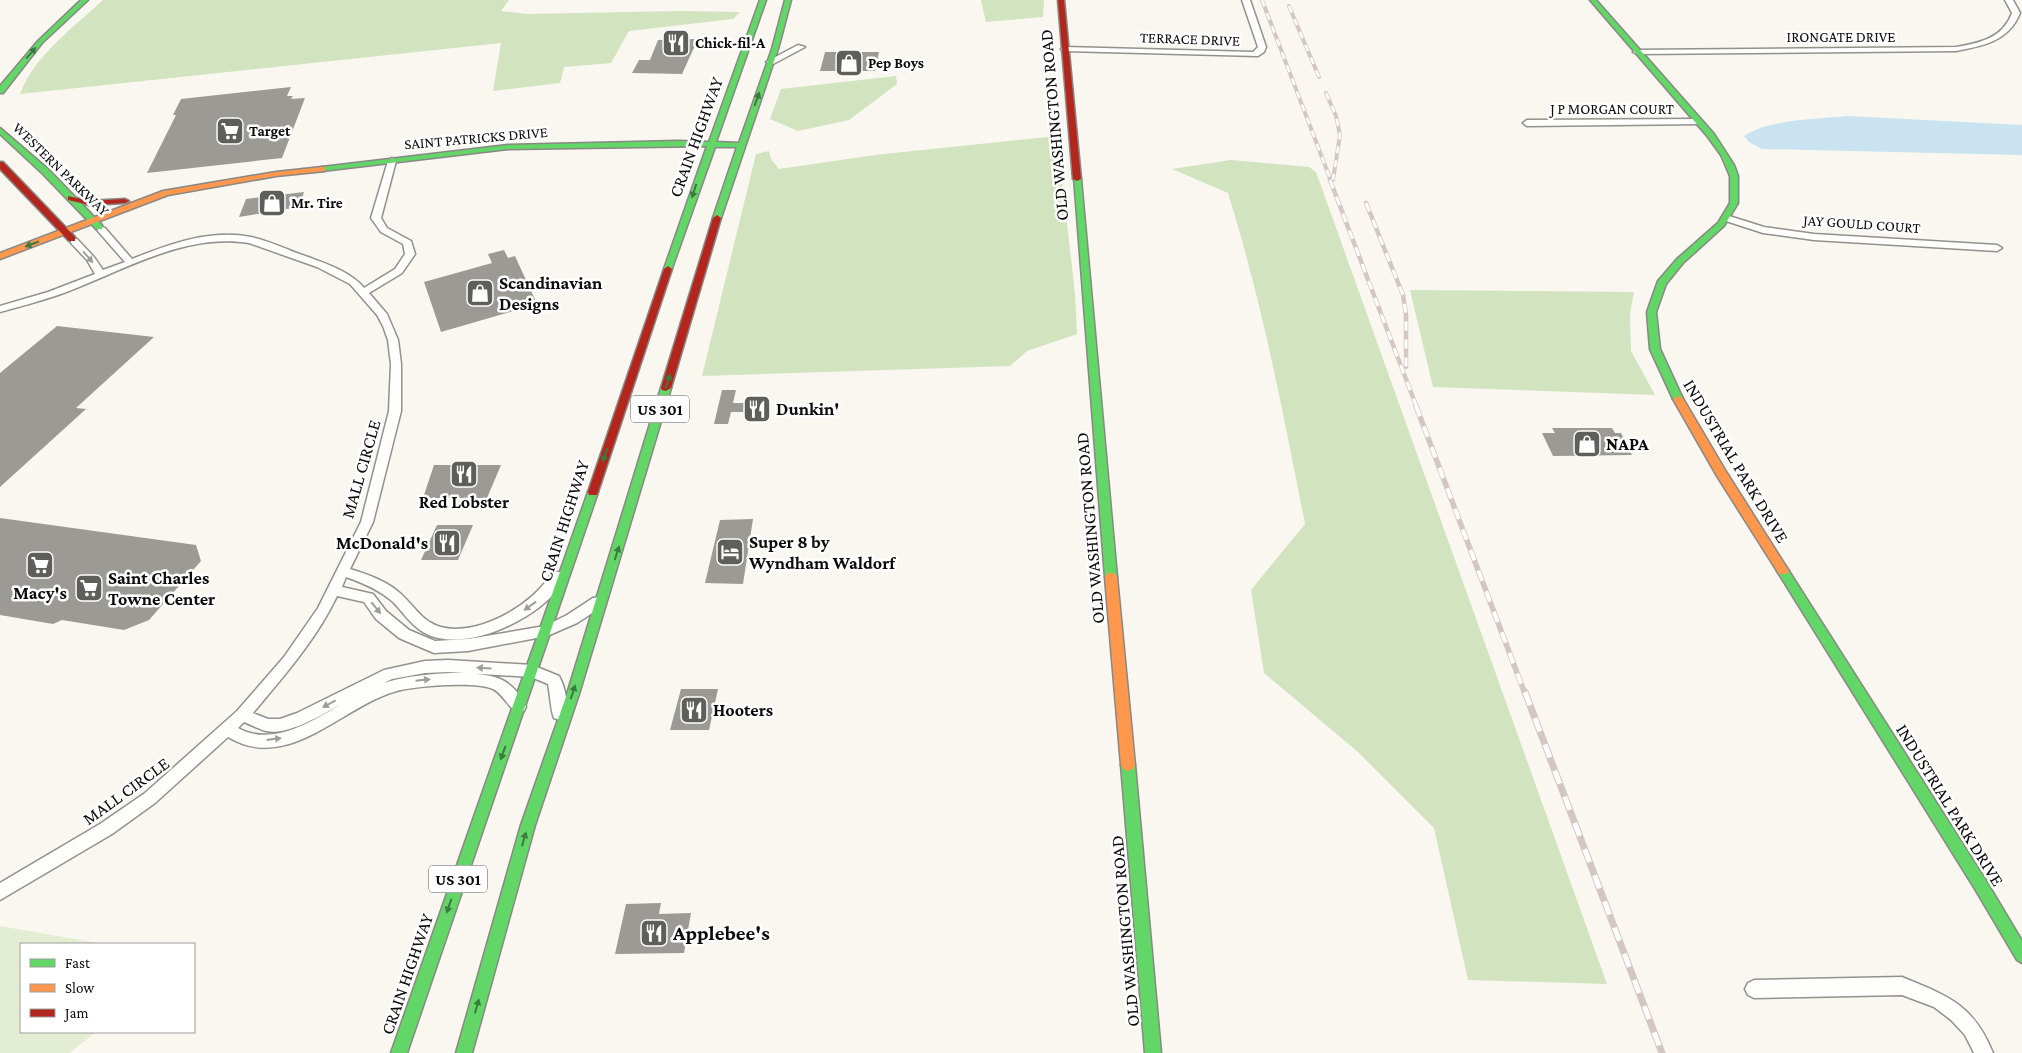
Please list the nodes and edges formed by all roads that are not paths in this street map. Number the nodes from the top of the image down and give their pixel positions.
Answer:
1 (73, 0) edge
2 (85, 0) edge
3 (763, 0) edge
4 (788, 0) edge
5 (1060, 0) edge
6 (1246, 0) edge
7 (1593, 0) edge
8 (2009, 0) edge
9 (784, 41) junction
10 (1065, 49) junction
11 (1636, 52) junction
12 (770, 62) junction
13 (0, 72) edge
14 (0, 91) edge
15 (1698, 122) junction
16 (1527, 123) dead end
17 (0, 130) edge
18 (710, 145) junction
19 (740, 145) junction
20 (392, 161) junction
21 (0, 164) edge
22 (216, 185) junction
23 (166, 194) junction
24 (71, 198) junction
25 (1726, 218) junction
26 (92, 220) junction
27 (111, 227) junction
28 (64, 231) junction
29 (74, 241) junction
30 (59, 246) dead end
31 (1997, 248) dead end
32 (0, 256) edge
33 (33, 256) dead end
34 (130, 262) junction
35 (0, 268) edge
36 (100, 274) junction
37 (363, 293) junction
38 (0, 309) edge
39 (571, 555) junction
40 (342, 571) junction
41 (333, 590) junction
42 (602, 600) junction
43 (547, 631) junction
44 (532, 671) junction
45 (520, 707) junction
46 (242, 716) junction
47 (228, 729) junction
48 (558, 738) junction
49 (0, 892) edge
50 (2022, 956) edge
51 (1754, 989) dead end
52 (399, 1053) edge
53 (464, 1053) edge
54 (1154, 1053) edge
55 (1984, 1053) edge

1 - 13 main road
14 -> 2 main road
3 - 18 main road, CRAIN HIGHWAY / US 301
4 - 9 main road, US 301
5 - 10 main road, OLD WASHINGTON ROAD
6 - 10 street, TERRACE DRIVE
7 - 11 main road, INDUSTRIAL PARK DRIVE
8 - 11 street, IRONGATE DRIVE
9 - 12 main road, US 301
9 - 12 street
10 - 54 main road, OLD WASHINGTON ROAD
11 - 15 main road, INDUSTRIAL PARK DRIVE
19 -> 12 main road, US 301
15 - 16 street, J P MORGAN COURT
15 - 25 main road, INDUSTRIAL PARK DRIVE
17 - 24 main road, WESTERN PARKWAY
18 - 19 main road, SAINT PATRICKS DRIVE
18 - 20 main road, SAINT PATRICKS DRIVE
18 -> 39 main road, CRAIN HIGHWAY / US 301
42 -> 19 main road, US 301
20 - 22 main road, SAINT PATRICKS DRIVE
20 - 37 street
21 - 28 main road
22 - 23 main road, SAINT PATRICKS DRIVE
22 - 27 main road, SAINT PATRICKS DRIVE
23 - 24 main road
23 - 26 main road, SAINT PATRICKS DRIVE
24 - 26 main road, WESTERN PARKWAY
25 - 31 street, JAY GOULD COURT
25 - 50 main road, INDUSTRIAL PARK DRIVE
26 - 27 main road, WESTERN PARKWAY
26 - 28 main road, SAINT PATRICKS DRIVE
27 - 29 main road, SAINT PATRICKS DRIVE
27 - 34 street
28 - 29 main road
28 -> 32 main road, SAINT PATRICKS DRIVE
29 - 30 main road, SAINT PATRICKS DRIVE
29 -> 36 street
33 - 35 main road
34 - 36 street, MALL CIRCLE
34 - 37 street, MALL CIRCLE
36 - 38 street, MALL CIRCLE
37 - 40 street, MALL CIRCLE
39 -> 40 street
39 - 43 main road, CRAIN HIGHWAY / US 301
40 - 41 street, MALL CIRCLE
41 -> 43 street
41 - 46 street, MALL CIRCLE
42 - 43 street
48 -> 42 main road, US 301
43 - 44 main road, CRAIN HIGHWAY / US 301
44 - 45 main road, CRAIN HIGHWAY / US 301
44 -> 46 street
44 - 48 street
47 -> 45 street
45 -> 52 main road, CRAIN HIGHWAY / US 301
46 - 47 street, MALL CIRCLE
47 - 49 street, MALL CIRCLE
53 -> 48 main road, US 301
51 - 55 street

